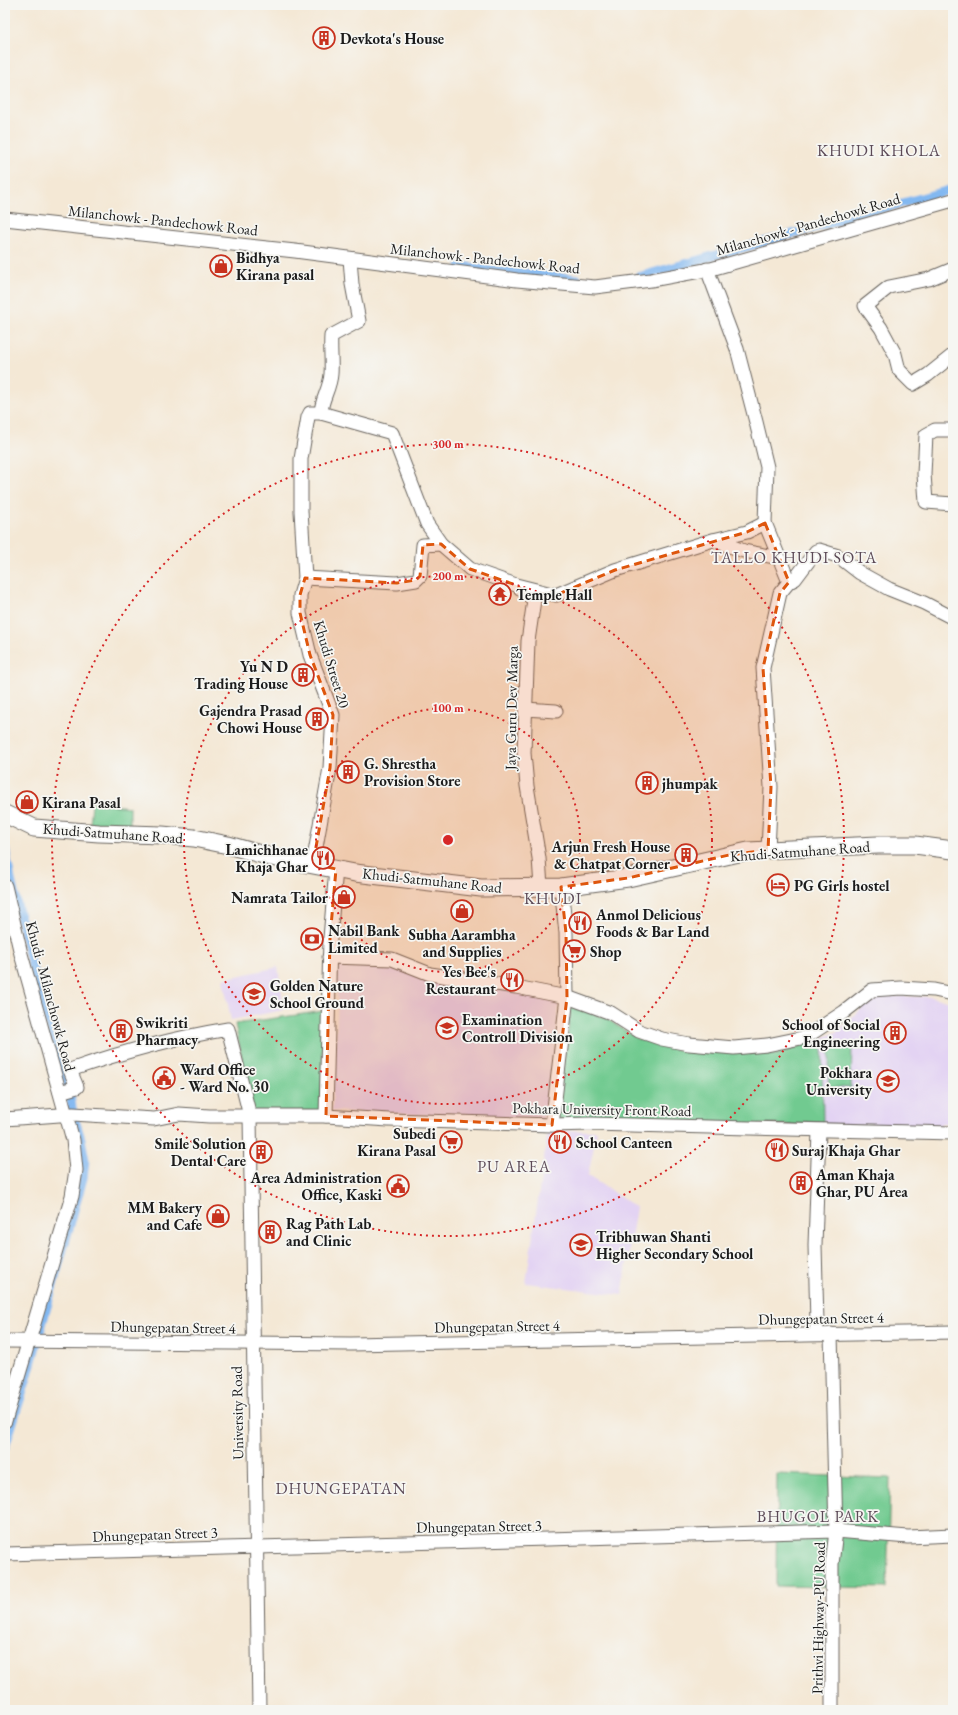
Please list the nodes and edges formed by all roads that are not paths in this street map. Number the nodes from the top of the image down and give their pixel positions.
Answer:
1 (953, 200) edge
2 (5, 219) edge
3 (350, 259) junction
4 (708, 269) junction
5 (953, 269) edge
6 (953, 355) edge
7 (321, 409) junction
8 (953, 430) edge
9 (953, 504) edge
10 (765, 523) junction
11 (427, 524) junction
12 (713, 540) junction
13 (442, 544) junction
14 (423, 545) junction
15 (779, 558) junction
16 (305, 578) junction
17 (789, 582) junction
18 (516, 585) junction
19 (547, 592) junction
20 (534, 600) junction
21 (953, 618) edge
22 (525, 709) junction
23 (556, 710) dead end
24 (8, 815) edge
25 (768, 850) junction
26 (953, 850) edge
27 (313, 864) junction
28 (336, 869) junction
29 (5, 886) edge
30 (541, 887) junction
31 (561, 887) junction
32 (329, 956) junction
33 (953, 994) edge
34 (567, 998) junction
35 (60, 1092) junction
36 (65, 1114) junction
37 (250, 1116) junction
38 (326, 1116) junction
39 (5, 1119) edge
40 (552, 1125) junction
41 (819, 1130) junction
42 (953, 1133) edge
43 (953, 1332) edge
44 (816, 1334) junction
45 (831, 1334) junction
46 (5, 1341) edge
47 (35, 1341) junction
48 (252, 1344) junction
49 (5, 1421) edge
50 (836, 1531) junction
51 (953, 1535) edge
52 (255, 1546) junction
53 (5, 1554) edge
54 (259, 1710) edge
55 (832, 1710) edge

1 - 4 street, Milanchowk - Pandechowk Road
2 - 3 street, Milanchowk - Pandechowk Road
3 - 4 street, Milanchowk - Pandechowk Road
3 - 7 street
4 - 10 street
5 - 6 street
7 - 11 street
7 - 16 street, Khudi Street 20
8 - 9 street
10 - 12 street
10 - 15 street
11 - 13 street
11 - 14 street
12 - 15 street
12 - 19 street
13 - 14 street
13 - 18 street
14 - 16 street
15 - 17 street
16 - 27 street, Khudi Street 20
17 - 21 street
17 - 25 street
18 - 19 street
18 - 20 street
19 - 20 street
20 - 22 street, Jaya Guru Dev Marga
22 - 23 street
22 - 30 street, Jaya Guru Dev Marga
24 - 27 main road, Khudi-Satmuhane Road
25 - 26 main road, Khudi-Satmuhane Road
25 - 31 main road, Khudi-Satmuhane Road
27 - 28 main road, Khudi-Satmuhane Road
28 - 30 main road, Khudi-Satmuhane Road
28 - 32 street
29 - 35 street, Khudi - Milanchowk Road
30 - 31 main road, Khudi-Satmuhane Road
31 - 34 street
32 - 34 street
32 - 38 street
33 - 34 street
34 - 40 street
35 - 36 street, Khudi - Milanchowk Road
35 - 37 street, University Road
36 - 37 street, Pokhara University Front Road
36 - 39 street, Pokhara University Front Road
36 - 47 street, Khudi - Milanchowk Road
37 - 38 street, Pokhara University Front Road
37 - 48 street, University Road
38 - 40 street, Pokhara University Front Road
40 - 41 street, Pokhara University Front Road
41 - 42 street, Pokhara University Front Road
41 - 44 street
43 - 45 street, Dhungepatan Street 4
44 - 45 street, Dhungepatan Street 4
44 - 48 street, Dhungepatan Street 4
45 - 50 street, Prithvi Highway-PU Road
46 - 47 street, Dhungepatan Street 4
47 - 48 street, Dhungepatan Street 4
47 - 49 street, Khudi - Milanchowk Road
48 - 52 street, University Road
50 - 51 street, Dhungepatan Street 3
50 - 52 street, Dhungepatan Street 3
50 - 55 street, Prithvi Highway-PU Road
52 - 53 street, Dhungepatan Street 3
52 - 54 street, University Road

